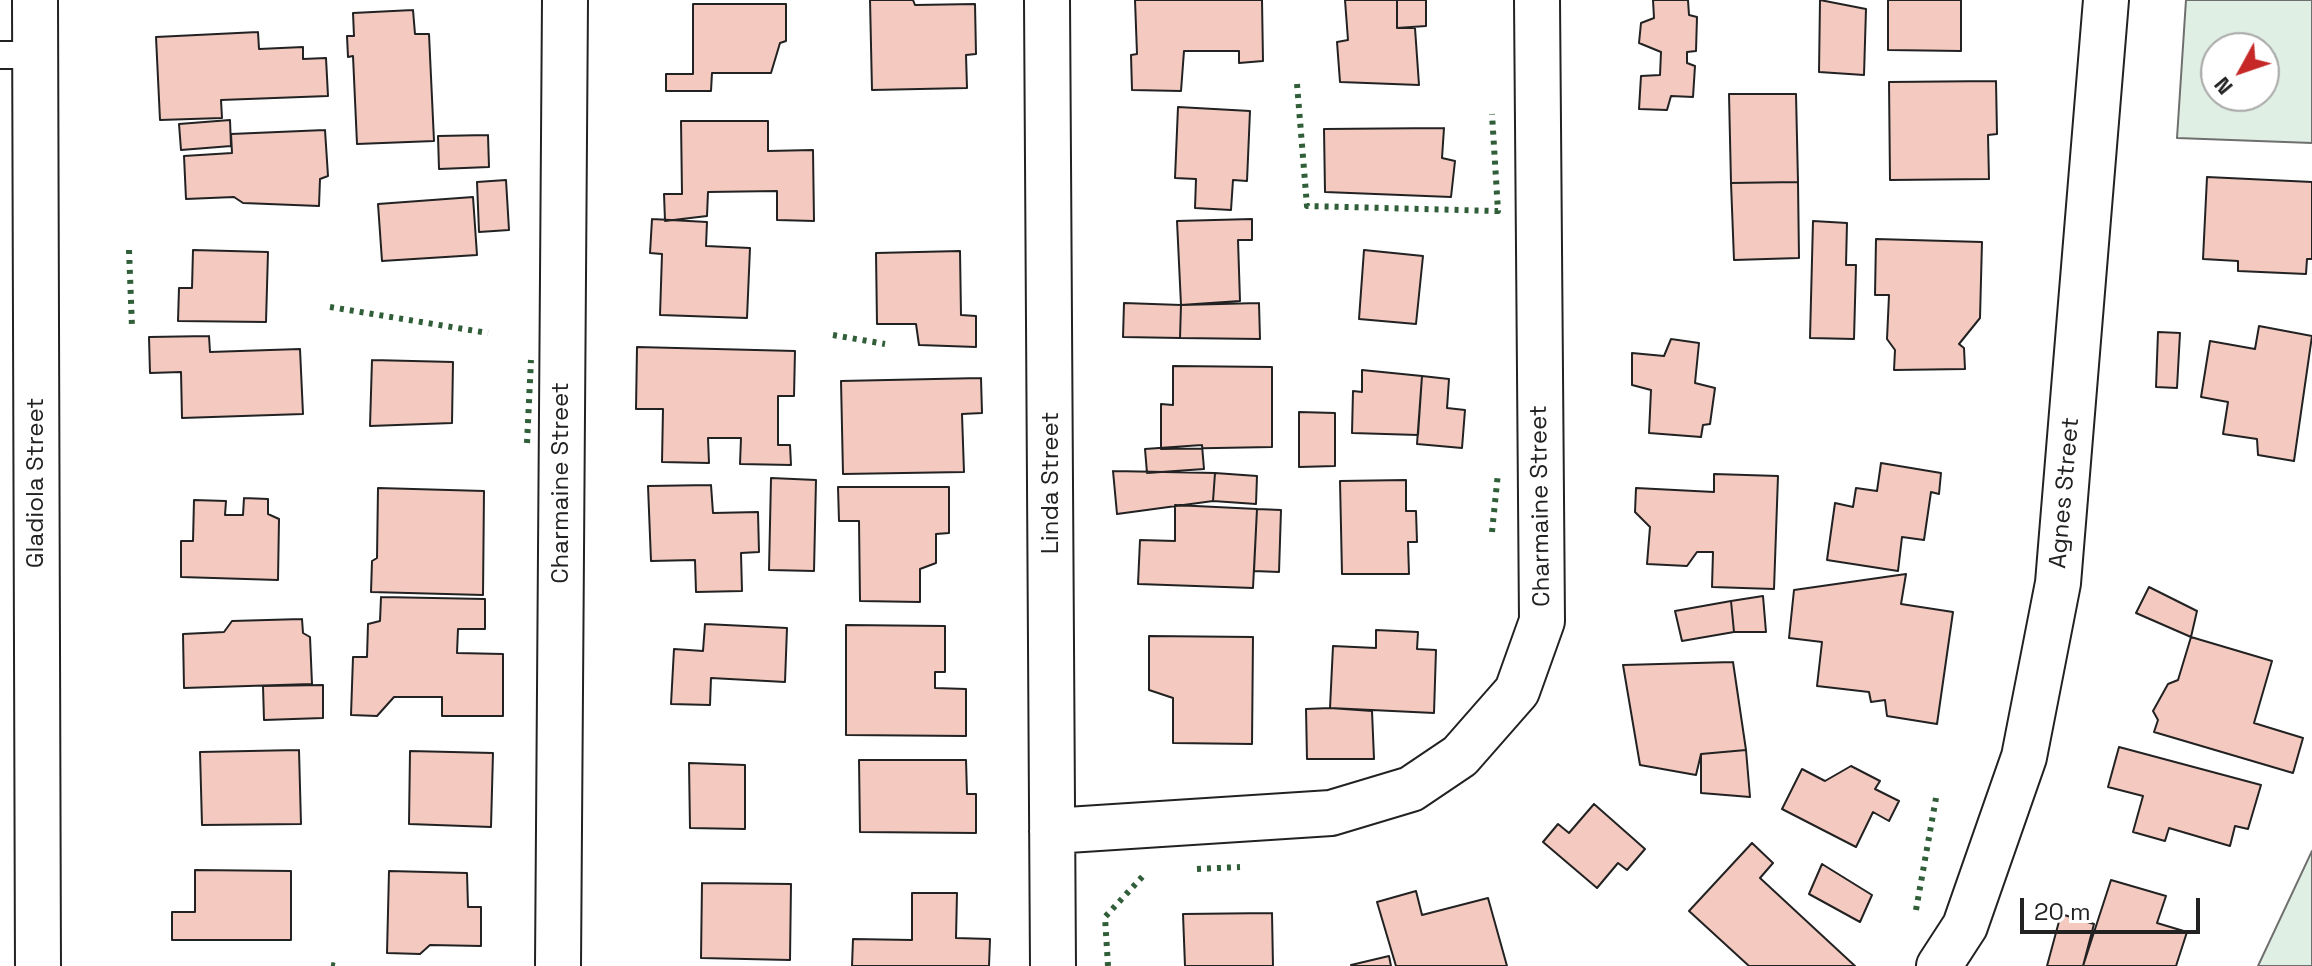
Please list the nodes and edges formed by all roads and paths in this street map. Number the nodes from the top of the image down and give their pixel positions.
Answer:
1 (35, 0) edge
2 (565, 0) edge
3 (1047, 0) edge
4 (1537, 0) edge
5 (2106, 0) edge
6 (18, 55) edge
7 (1052, 831) junction
8 (38, 966) edge
9 (558, 966) edge
10 (1053, 966) edge
11 (1939, 966) edge

1 - 6 street, Gladiola Street
2 - 9 street, Charmaine Street
3 - 7 street, Linda Street
4 - 7 street, Charmaine Street
5 - 11 street, Agnes Street
6 - 8 street, Gladiola Street
7 - 10 street, Linda Street

